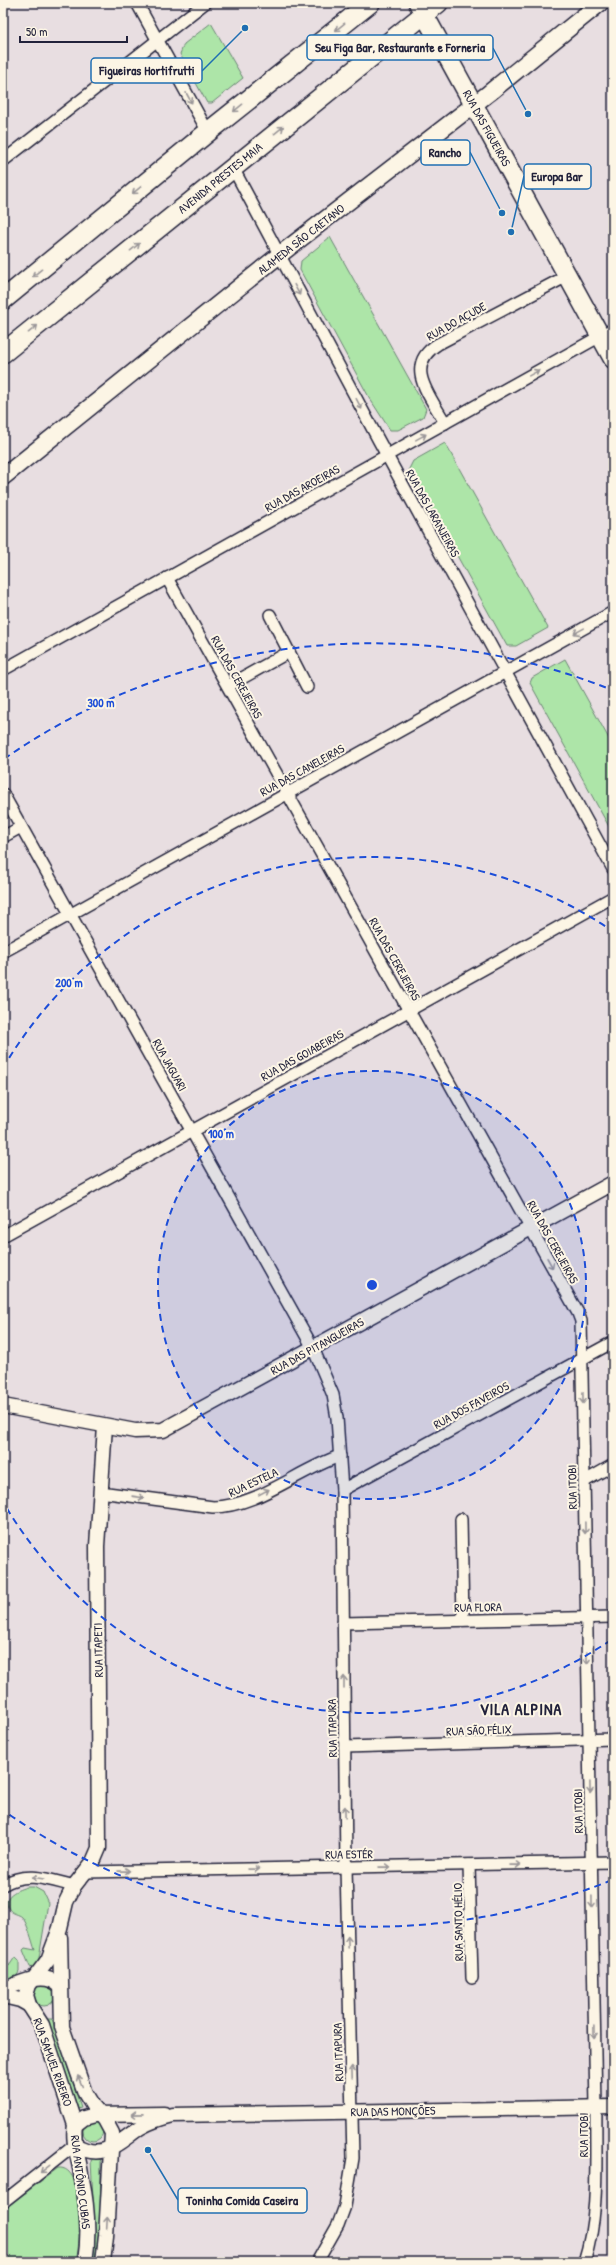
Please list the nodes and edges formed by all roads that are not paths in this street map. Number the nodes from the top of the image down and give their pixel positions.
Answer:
1 (137, 3) edge
2 (206, 3) edge
3 (370, 3) edge
4 (600, 3) edge
5 (427, 7) edge
6 (157, 41) junction
7 (474, 104) junction
8 (208, 132) junction
9 (3, 161) edge
10 (233, 168) junction
11 (278, 256) junction
12 (567, 276) junction
13 (3, 300) edge
14 (607, 333) edge
15 (3, 353) edge
16 (613, 359) edge
17 (445, 423) junction
18 (387, 456) junction
19 (3, 477) edge
20 (167, 578) junction
21 (613, 612) edge
22 (270, 615) dead end
23 (289, 652) junction
24 (3, 670) edge
25 (505, 672) junction
26 (228, 686) junction
27 (307, 687) dead end
28 (288, 793) junction
29 (3, 794) edge
30 (21, 827) junction
31 (3, 837) edge
32 (613, 869) edge
33 (613, 897) edge
34 (70, 915) junction
35 (3, 952) edge
36 (409, 1010) junction
37 (192, 1132) junction
38 (613, 1183) edge
39 (531, 1229) junction
40 (3, 1236) edge
41 (613, 1342) edge
42 (313, 1348) junction
43 (583, 1359) junction
44 (3, 1406) edge
45 (105, 1426) junction
46 (340, 1456) junction
47 (613, 1465) edge
48 (585, 1480) junction
49 (342, 1490) junction
50 (100, 1492) junction
51 (461, 1519) dead end
52 (613, 1617) edge
53 (586, 1618) junction
54 (463, 1620) junction
55 (343, 1623) junction
56 (613, 1739) edge
57 (589, 1740) junction
58 (345, 1747) junction
59 (613, 1862) edge
60 (592, 1863) junction
61 (469, 1866) junction
62 (346, 1867) junction
63 (85, 1872) junction
64 (3, 1885) edge
65 (74, 1886) junction
66 (60, 1928) junction
67 (472, 1978) dead end
68 (34, 1980) junction
69 (60, 1986) junction
70 (4, 1989) edge
71 (60, 2005) junction
72 (32, 2008) junction
73 (596, 2107) junction
74 (613, 2107) edge
75 (353, 2111) junction
76 (100, 2115) junction
77 (173, 2115) junction
78 (75, 2125) junction
79 (75, 2145) junction
80 (112, 2148) junction
81 (3, 2202) edge
82 (85, 2262) edge
83 (102, 2262) edge
84 (317, 2262) edge
85 (584, 2262) edge

1 - 6 street
2 - 6 street
3 -> 8 highway
4 - 7 main road, ALAMEDA SÃO CAETANO
5 - 7 main road, RUA DAS FIGUEIRAS
10 -> 5 highway, AVENIDA PRESTES MAIA
6 -> 8 street
6 - 9 street
7 - 11 main road, ALAMEDA SÃO CAETANO
7 - 12 main road, RUA DAS FIGUEIRAS
8 -> 13 highway
10 - 11 street, RUA DAS LARANJEIRAS
15 -> 10 highway, AVENIDA PRESTES MAIA
11 -> 18 street, RUA DAS LARANJEIRAS
11 - 19 main road, ALAMEDA SÃO CAETANO
12 - 14 main road, RUA DAS FIGUEIRAS
12 - 17 street, RUA DO AÇUDE
14 - 16 main road, RUA DAS FIGUEIRAS
17 -> 14 street, RUA DAS AROEIRAS
18 -> 17 street, RUA DAS AROEIRAS
18 - 20 street, RUA DAS AROEIRAS
18 - 25 street, RUA DAS LARANJEIRAS
20 - 24 street, RUA DAS AROEIRAS
20 - 26 street, RUA DAS CEREJEIRAS
21 -> 25 street, RUA DAS CANELEIRAS
22 - 23 street
23 - 26 street
23 - 27 street
25 - 28 street, RUA DAS CANELEIRAS
25 - 32 street, RUA DAS LARANJEIRAS
26 - 28 street, RUA DAS CEREJEIRAS
28 - 34 street, RUA DAS CANELEIRAS
28 - 36 street, RUA DAS CEREJEIRAS
29 - 30 street, RUA JAGUARI
30 - 31 street
30 - 34 street, RUA JAGUARI
33 - 36 street, RUA DAS GOIABEIRAS
34 - 35 street, RUA DAS CANELEIRAS
34 - 37 street, RUA JAGUARI
36 - 37 street, RUA DAS GOIABEIRAS
36 - 39 street, RUA DAS CEREJEIRAS
37 - 40 street, RUA DAS GOIABEIRAS
37 - 42 street, RUA JAGUARI
38 - 39 street, RUA DAS PITANGUEIRAS
39 - 42 street, RUA DAS PITANGUEIRAS
39 -> 43 street, RUA DAS CEREJEIRAS
41 - 43 street, RUA DOS FAVEIROS
42 - 45 street, RUA DAS PITANGUEIRAS
42 - 46 street, RUA ITAPURA
43 -> 48 street, RUA ITOBI
43 - 49 street, RUA DOS FAVEIROS
44 - 45 street, RUA DAS PITANGUEIRAS
45 - 50 street, RUA ITAPETI
46 - 49 street, RUA ITAPURA
50 -> 46 street, RUA ESTELA
47 - 48 street
48 -> 53 street, RUA ITOBI
49 - 55 street, RUA ITAPURA
50 - 63 street, RUA ITAPETI
51 - 54 street
52 - 53 street, RUA FLORA
53 - 54 street, RUA FLORA
53 -> 57 street, RUA ITOBI
54 - 55 street, RUA FLORA
58 -> 55 street, RUA ITAPURA
56 - 57 street, RUA SÃO FÉLIX
57 - 58 street, RUA SÃO FÉLIX
57 -> 60 street, RUA ITOBI
62 -> 58 street, RUA ITAPURA
59 - 60 street, RUA ESTÉR
61 -> 60 street, RUA ESTÉR
60 -> 73 street, RUA ITOBI
62 -> 61 street, RUA ESTÉR
61 - 67 street, RUA SANTO HÉLIO
63 -> 62 street, RUA ESTÉR
75 -> 62 street, RUA ITAPURA
63 - 65 street, RUA ITAPETI
65 -> 64 street
65 - 66 street, RUA ITAPETI
66 - 68 street, RUA SAMUEL RIBEIRO
66 - 69 street, RUA SAMUEL RIBEIRO
68 - 69 street
68 - 70 street
68 - 72 street, RUA SAMUEL RIBEIRO
69 - 71 street, RUA SAMUEL RIBEIRO
70 - 72 street
71 - 72 street
76 -> 71 street, RUA SAMUEL RIBEIRO
72 - 78 street, RUA SAMUEL RIBEIRO
73 - 74 street, RUA DAS MONÇÕES
73 - 75 street, RUA DAS MONÇÕES
73 - 85 street, RUA ITOBI
75 - 77 street, RUA DAS MONÇÕES
75 - 84 street, RUA ITAPURA
77 -> 76 street, RUA DAS MONÇÕES
76 - 78 street
76 - 80 street, RUA SAMUEL RIBEIRO
77 - 80 street, RUA DAS MONÇÕES
78 - 79 street, RUA ANTÔNIO CUBAS
79 - 80 street
79 -> 81 street
79 - 82 street, RUA ANTÔNIO CUBAS
83 -> 80 street, RUA ANTÔNIO CUBAS

